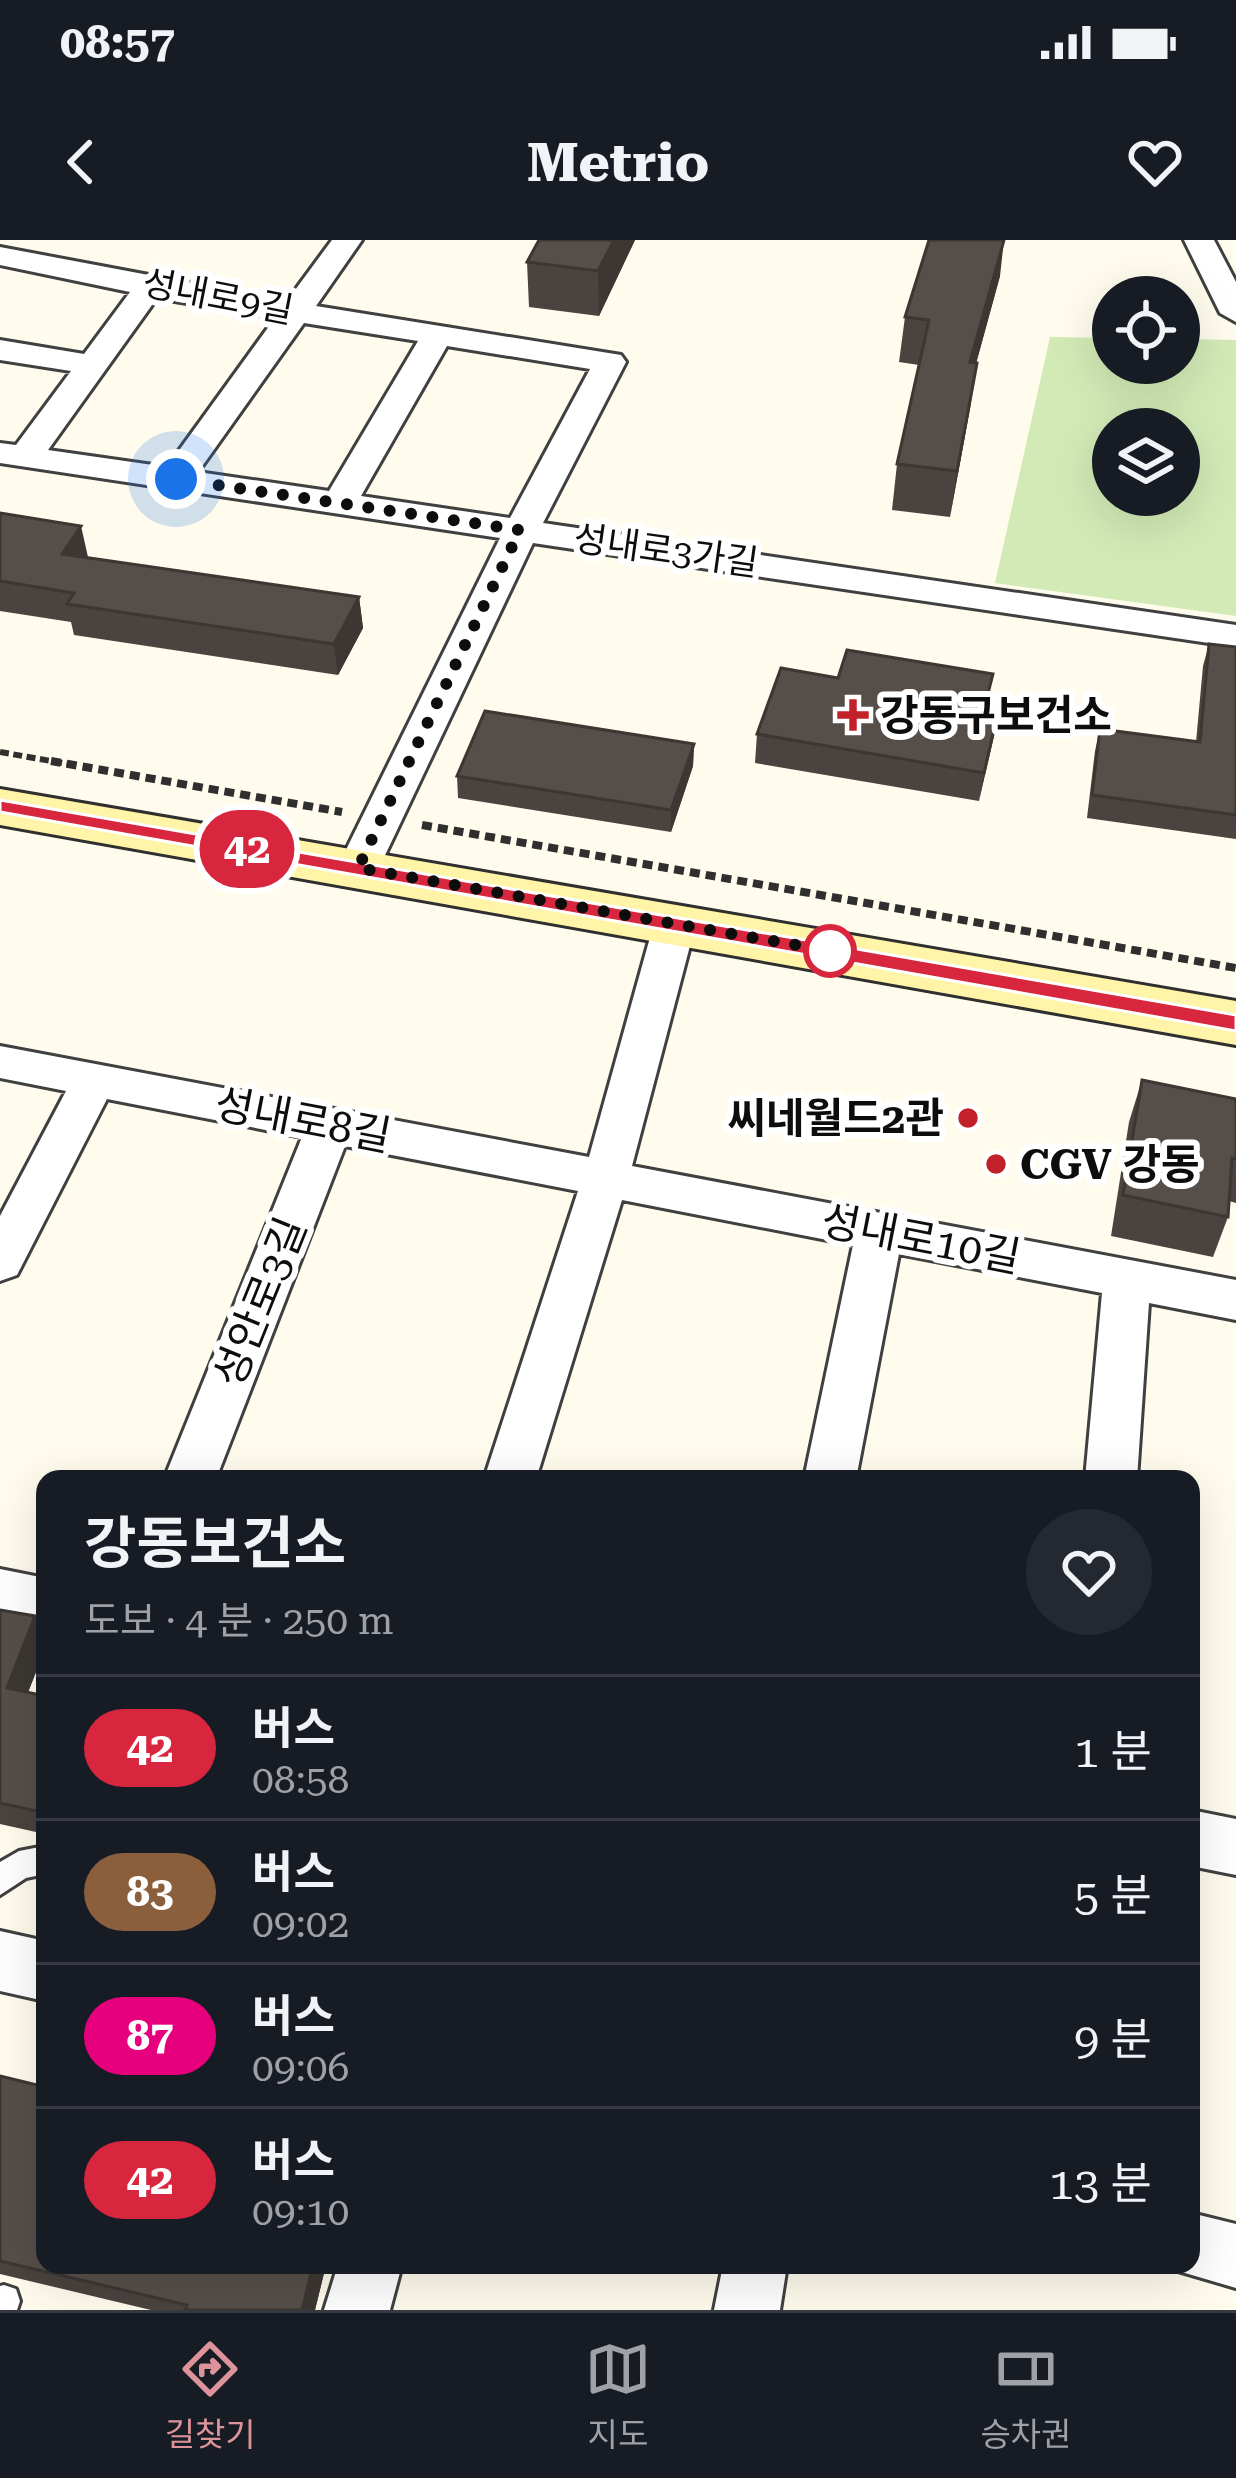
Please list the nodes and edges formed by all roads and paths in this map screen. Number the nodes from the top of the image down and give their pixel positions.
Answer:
1 (347, 240) edge
2 (1199, 240) edge
3 (0, 256) edge
4 (151, 285) junction
5 (296, 313) junction
6 (1236, 313) edge
7 (437, 335) junction
8 (0, 350) edge
9 (93, 365) junction
10 (13, 455) edge
11 (176, 479) junction
12 (340, 503) junction
13 (520, 530) junction
14 (1236, 636) edge
15 (0, 752) edge
16 (0, 807) edge
17 (370, 844) junction
18 (675, 923) junction
19 (1236, 968) edge
20 (1236, 1023) edge
21 (0, 1062) edge
22 (94, 1080) junction
23 (330, 1125) junction
24 (606, 1178) junction
25 (880, 1231) junction
26 (0, 1262) edge
27 (1127, 1279) junction
28 (1236, 1300) edge
29 (194, 1470) edge
30 (513, 1470) edge
31 (832, 1470) edge
32 (1112, 1470) edge
33 (0, 1593) edge
34 (36, 1600) edge
35 (1200, 1840) edge
36 (1236, 1847) edge
37 (36, 1862) edge
38 (0, 1881) edge
39 (0, 1960) edge
40 (36, 1969) edge
41 (1200, 2247) edge
42 (1236, 2256) edge
43 (367, 2274) edge
44 (753, 2274) edge
45 (357, 2310) edge
46 (747, 2310) edge

1 - 5 street
2 - 6 street
3 - 4 street, 성내로9길
4 - 5 street, 성내로9길
4 - 9 street, 성내로3가길
5 - 7 street, 성내로9길
5 - 11 street
7 - 12 street
7 - 13 street, 성내로9길
8 - 9 street
9 - 10 street, 성내로3가길
10 - 11 street, 성내로3가길
11 - 12 street, 성내로3가길
12 - 13 street, 성내로3가길
13 - 14 street, 성내로3가길
13 - 17 street, 성내로9길
15 - 17 path
16 - 17 street
17 - 18 street
17 - 19 path
18 - 20 street
18 - 24 street
21 - 22 street, 성내로8길
22 - 23 street, 성내로8길
22 - 26 street
23 - 24 street, 성내로8길
23 - 29 street, 성안로3길
24 - 25 street, 성내로10길
24 - 30 street
25 - 27 street, 성내로10길
25 - 31 street
27 - 28 street, 성내로10길
27 - 32 street
33 - 34 street
35 - 36 street
37 - 38 lane
39 - 40 street
41 - 42 street
43 - 45 street
44 - 46 street

